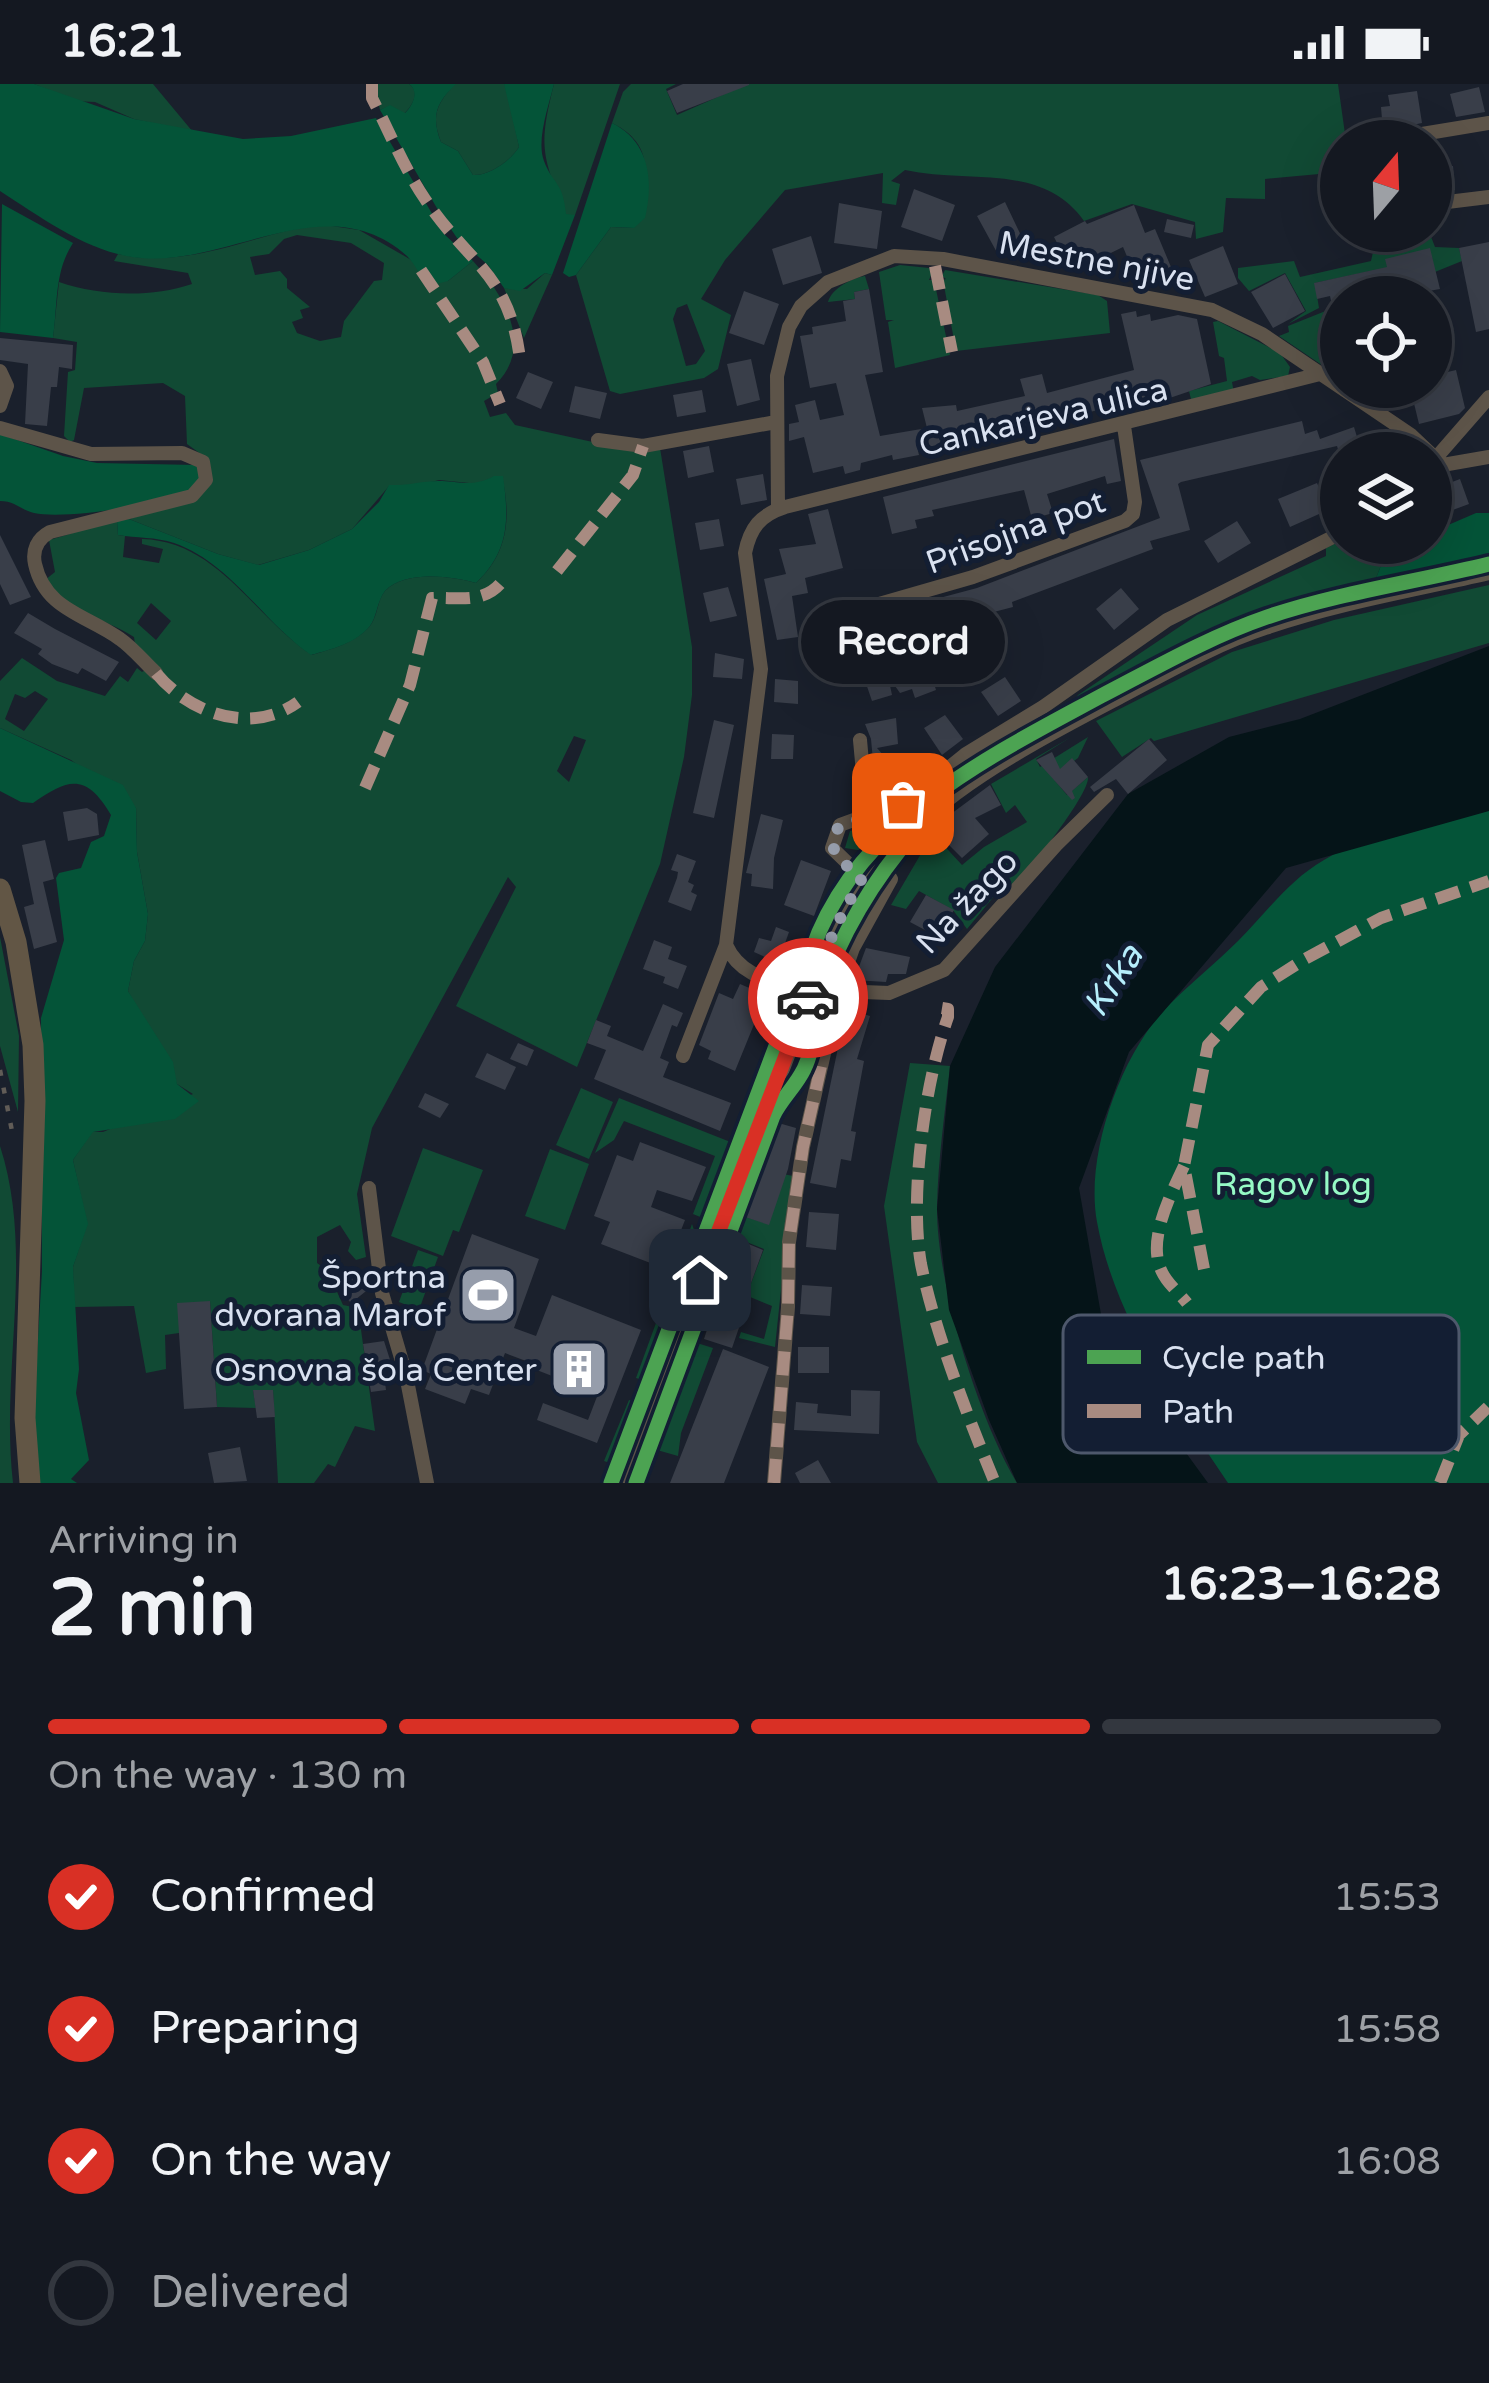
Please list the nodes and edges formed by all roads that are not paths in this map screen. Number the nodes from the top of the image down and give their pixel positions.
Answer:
1 (1489, 123) edge
2 (1452, 129) edge
3 (1489, 196) edge
4 (1452, 201) edge
5 (0, 371) edge
6 (1320, 374) joint
7 (1489, 397) edge
8 (0, 406) edge
9 (1371, 408) edge
10 (776, 422) junction
11 (1124, 426) junction
12 (0, 428) edge
13 (1407, 432) edge
14 (1452, 437) edge
15 (598, 440) dead end
16 (1489, 457) edge
17 (1452, 458) edge
18 (778, 509) junction
19 (1320, 544) edge
20 (1489, 571) edge
21 (827, 619) dead end
22 (155, 673) dead end
23 (860, 740) dead end
24 (1107, 795) dead end
25 (867, 817) junction
26 (862, 878) junction
27 (891, 879) dead end
28 (0, 889) edge
29 (726, 945) junction
30 (838, 991) junction
31 (810, 993) junction
32 (682, 1056) dead end
33 (370, 1188) dead end
34 (30, 1483) edge
35 (427, 1483) edge
36 (624, 1483) edge
37 (774, 1483) edge

1 - 2 street
3 - 4 street
5 - 8 street
6 - 10 street, Mestne njive
6 - 11 street, Cankarjeva ulica
7 - 14 street
9 - 13 street, Mestne njive
10 - 15 street
10 - 18 street
11 - 18 street, Cankarjeva ulica
11 - 21 street, Prisojna pot
12 - 22 street
16 - 17 street
18 - 29 street
19 - 25 street
20 - 26 street
23 - 25 street
24 - 30 street, Na žago
25 - 26 street
26 - 31 street
27 - 30 street
28 - 34 main road
29 - 31 street
29 - 32 street
30 - 37 street
31 - 36 street
33 - 35 street

